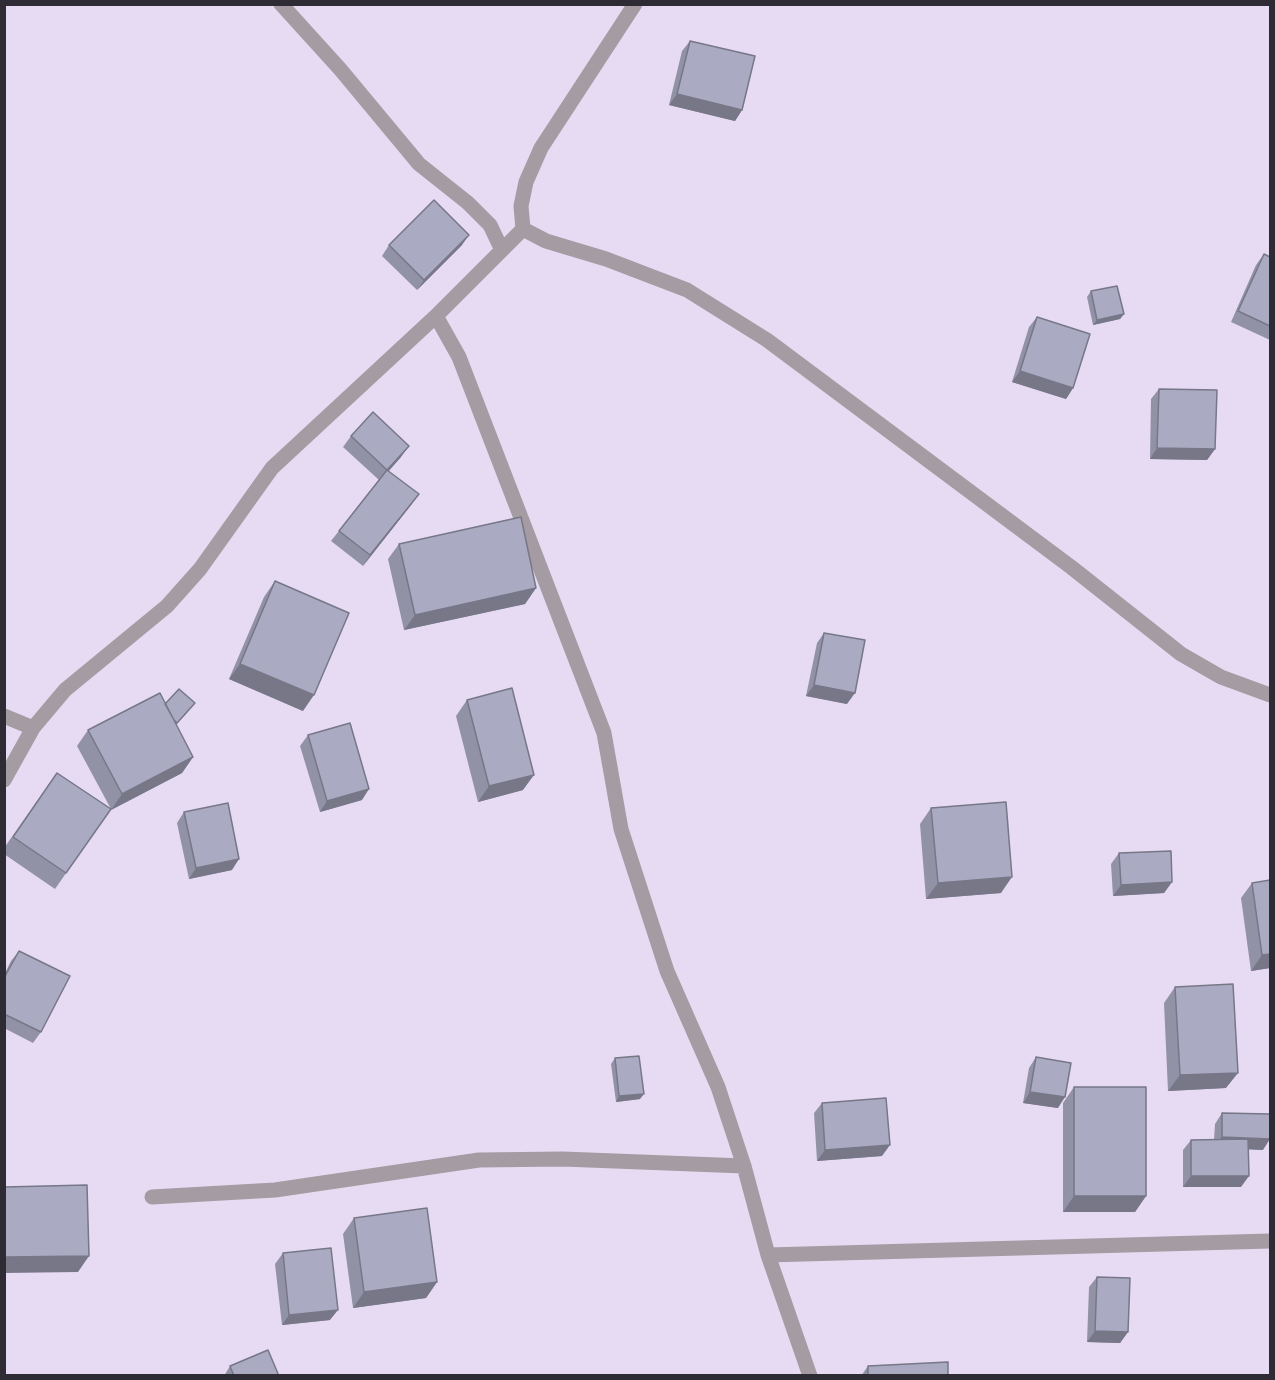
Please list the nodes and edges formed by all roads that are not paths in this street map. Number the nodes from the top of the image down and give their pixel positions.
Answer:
1 (281, 4) edge
2 (635, 4) edge
3 (523, 229) junction
4 (501, 248) junction
5 (436, 316) junction
6 (1270, 695) edge
7 (4, 716) edge
8 (33, 728) junction
9 (4, 780) edge
10 (744, 1166) junction
11 (152, 1197) dead end
12 (1270, 1241) edge
13 (768, 1255) junction
14 (810, 1376) edge

1 - 4 street
2 - 3 street
3 - 4 street
3 - 6 street
4 - 5 street
5 - 8 street
5 - 10 street
7 - 8 street
8 - 9 street
10 - 11 street
10 - 13 street
12 - 13 street
13 - 14 street

